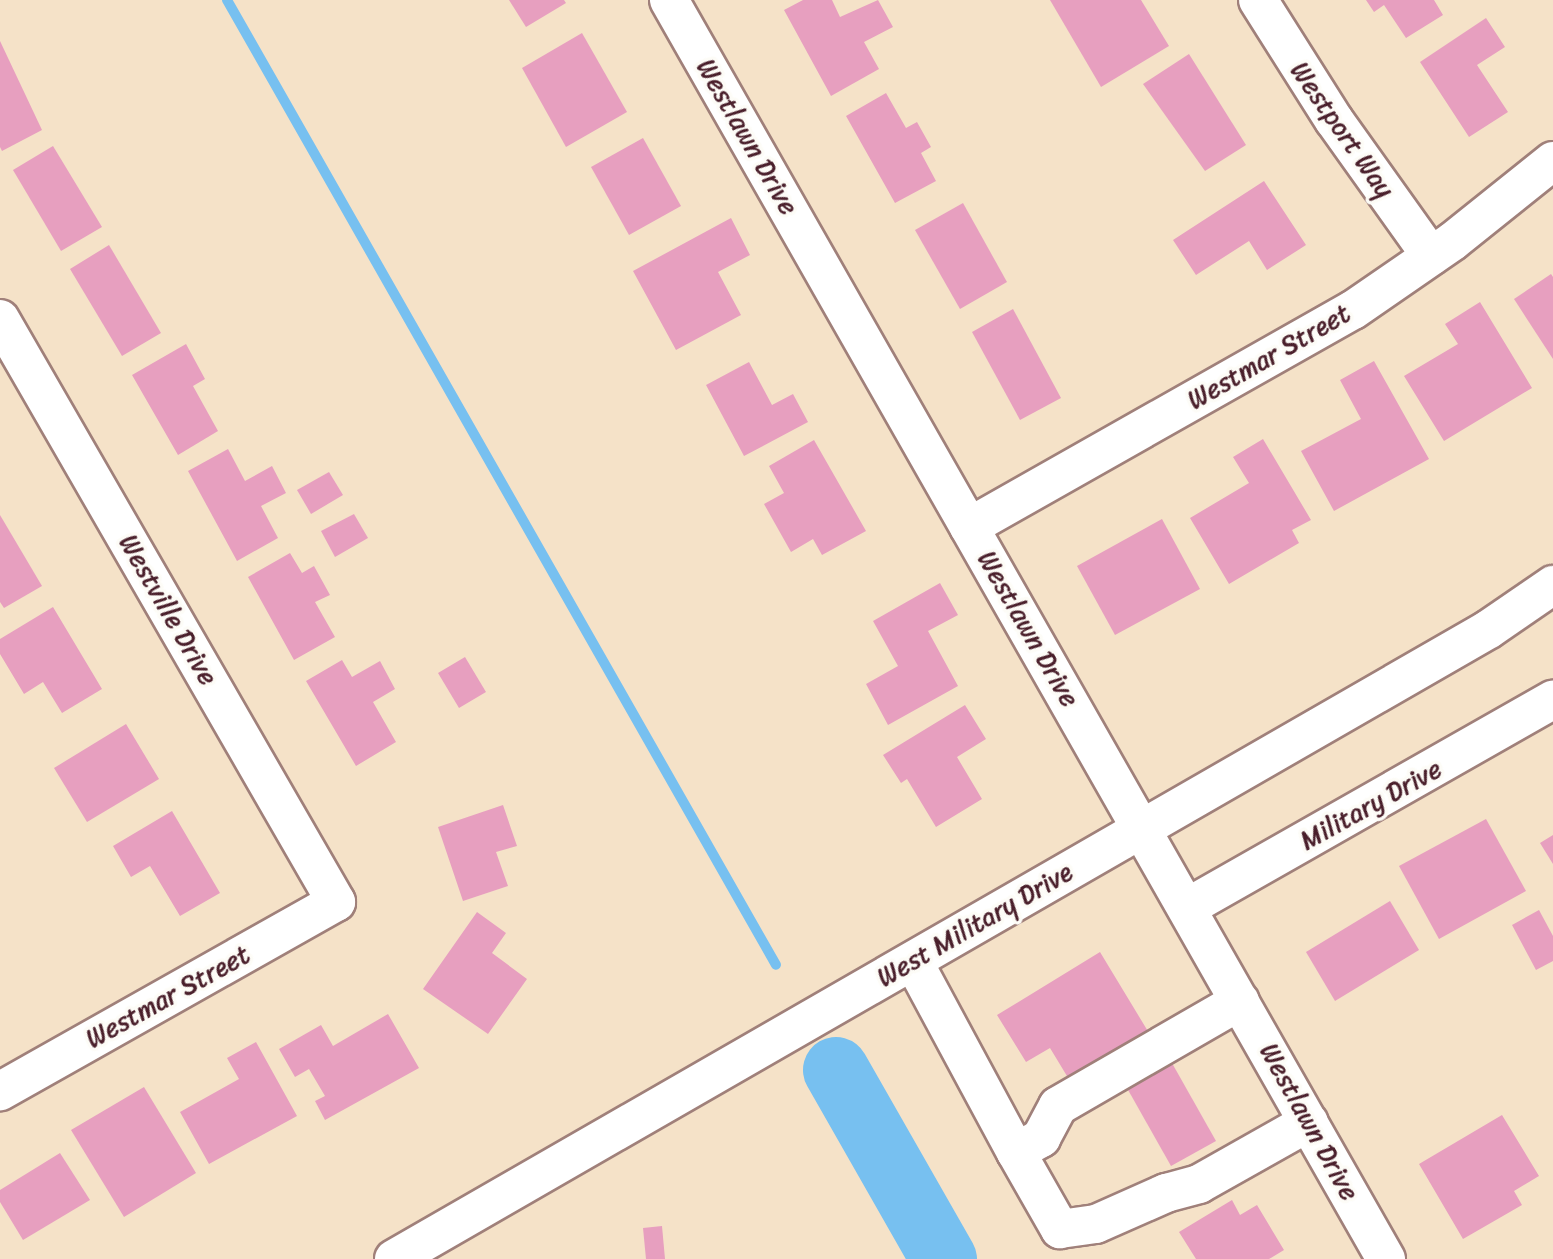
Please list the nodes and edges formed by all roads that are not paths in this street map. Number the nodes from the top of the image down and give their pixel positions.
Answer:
1 (669, 0) edge
2 (1258, 0) edge
3 (1553, 161) edge
4 (1432, 256) junction
5 (0, 319) edge
6 (968, 527) junction
7 (1553, 585) edge
8 (1553, 699) edge
9 (1144, 828) junction
10 (336, 902) joint
11 (1188, 907) junction
12 (913, 961) junction
13 (1240, 1001) junction
14 (0, 1091) edge
15 (1309, 1122) junction
16 (1016, 1152) junction
17 (394, 1259) edge
18 (1386, 1259) edge

1 - 6 street, Westlawn Drive
2 - 4 street, Westport Way
3 - 4 street, Westmar Street
4 - 6 street, Westmar Street
5 - 10 street, Westville Drive
6 - 9 street, Westlawn Drive
7 - 9 street, West Military Drive
8 - 11 street, Military Drive
9 - 11 street, Westlawn Drive
9 - 12 street, West Military Drive
10 - 14 street, Westmar Street
11 - 13 street, Westlawn Drive
12 - 16 street
12 - 17 street, West Military Drive
13 - 15 street, Westlawn Drive
13 - 16 street
15 - 16 street
15 - 18 street, Westlawn Drive

